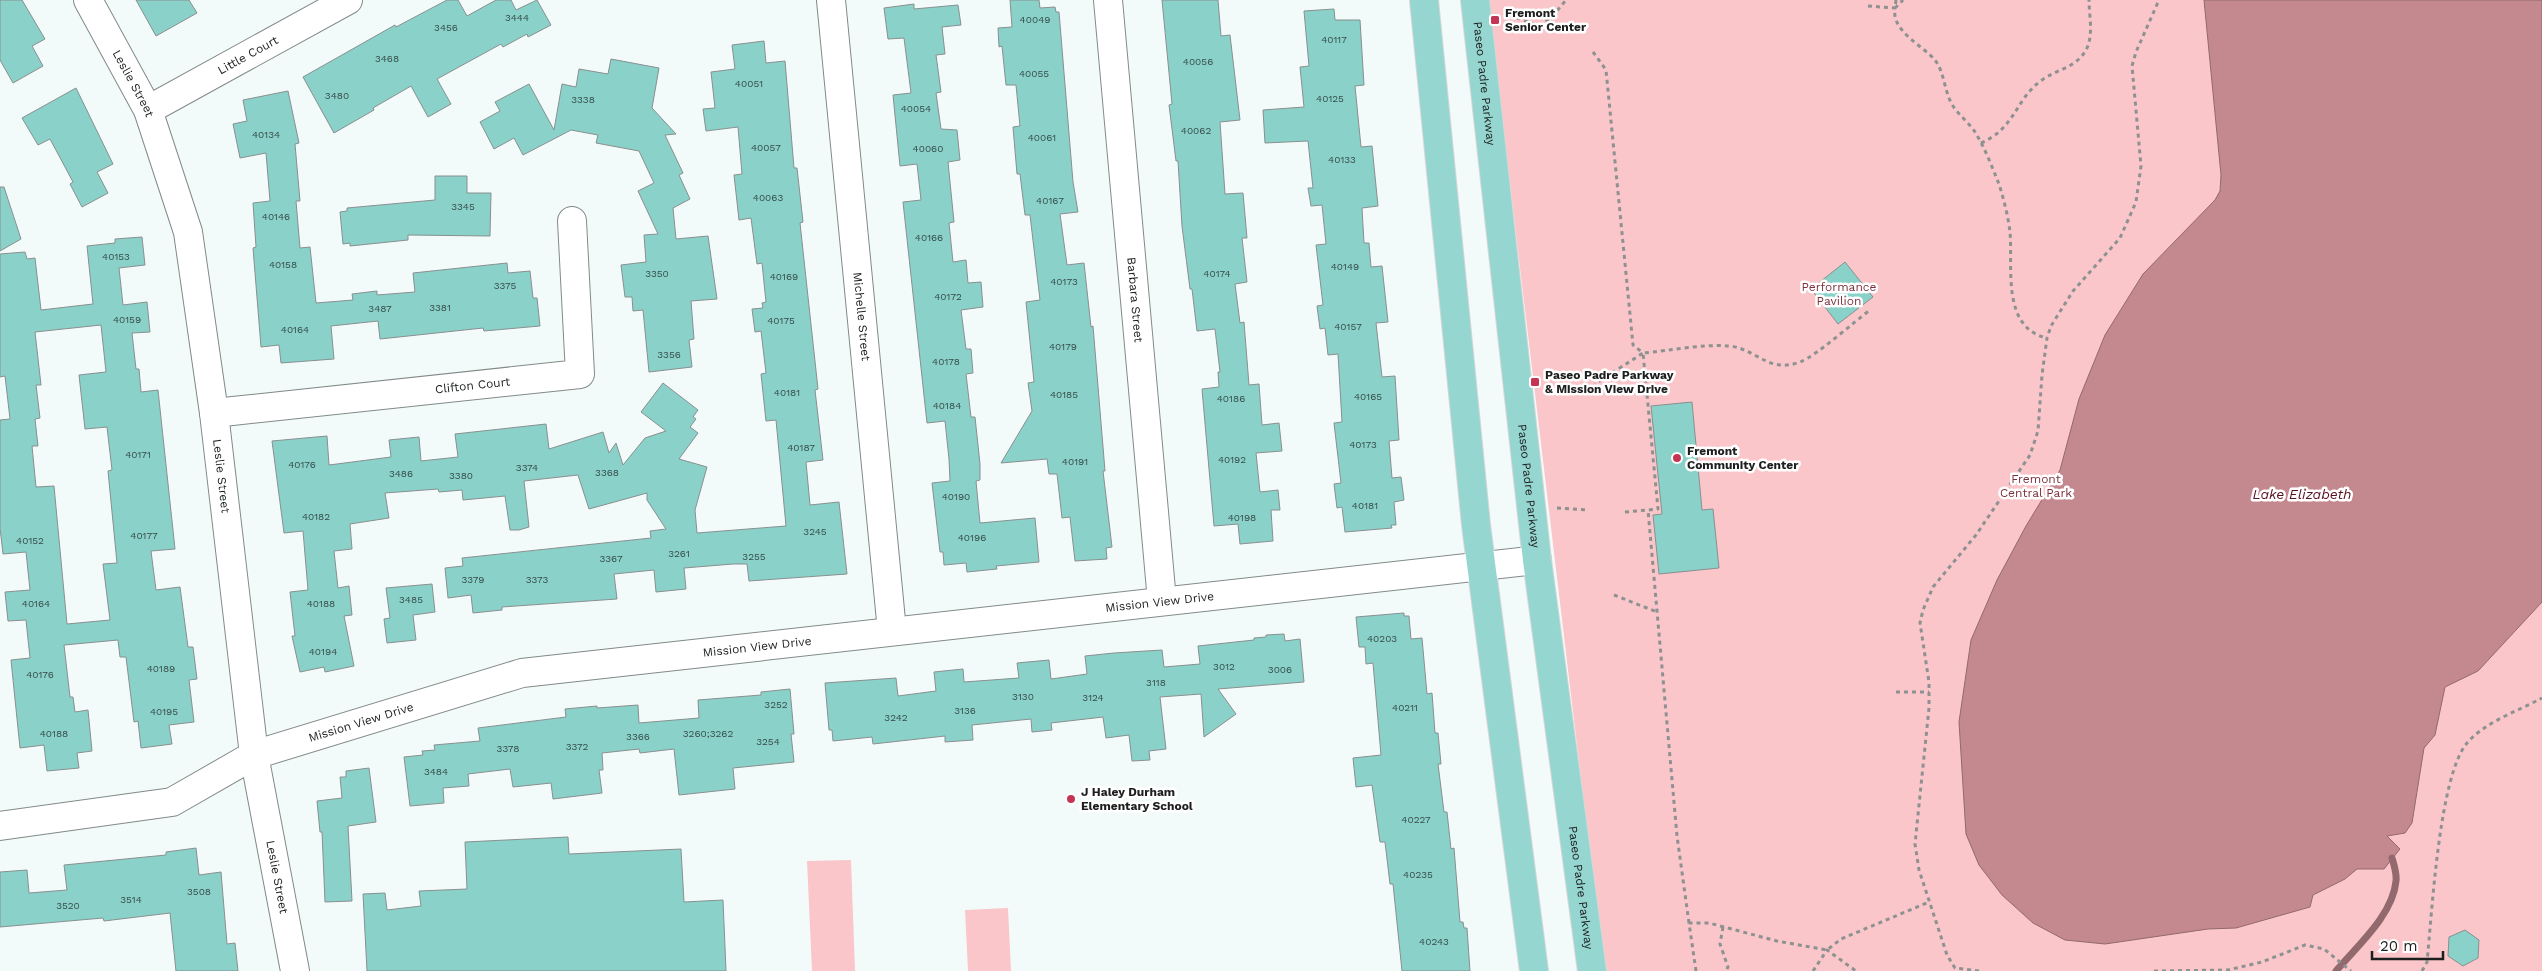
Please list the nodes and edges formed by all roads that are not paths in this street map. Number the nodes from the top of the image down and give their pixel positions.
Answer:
1 (88, 0) edge
2 (348, 0) edge
3 (831, 0) edge
4 (1108, 0) edge
5 (1424, 0) edge
6 (1474, 0) edge
7 (148, 110) junction
8 (572, 221) dead end
9 (214, 412) junction
10 (1537, 560) junction
11 (1482, 566) junction
12 (1162, 601) junction
13 (892, 631) junction
14 (254, 755) junction
15 (0, 826) edge
16 (294, 971) edge
17 (1534, 971) edge
18 (1592, 971) edge

1 - 7 street, Leslie Street
2 - 7 street, Little Court
3 - 13 street, Michelle Street
4 - 12 street, Barbara Street
5 - 11 main road
6 - 10 main road, Paseo Padre Parkway
7 - 9 street, Leslie Street
8 - 9 street, Clifton Court
9 - 14 street, Leslie Street
10 - 11 street, Mission View Drive
10 - 18 main road, Paseo Padre Parkway
11 - 12 street, Mission View Drive
11 - 17 main road
12 - 13 street, Mission View Drive
13 - 14 street, Mission View Drive
14 - 15 street, Mission View Drive
14 - 16 street, Leslie Street

